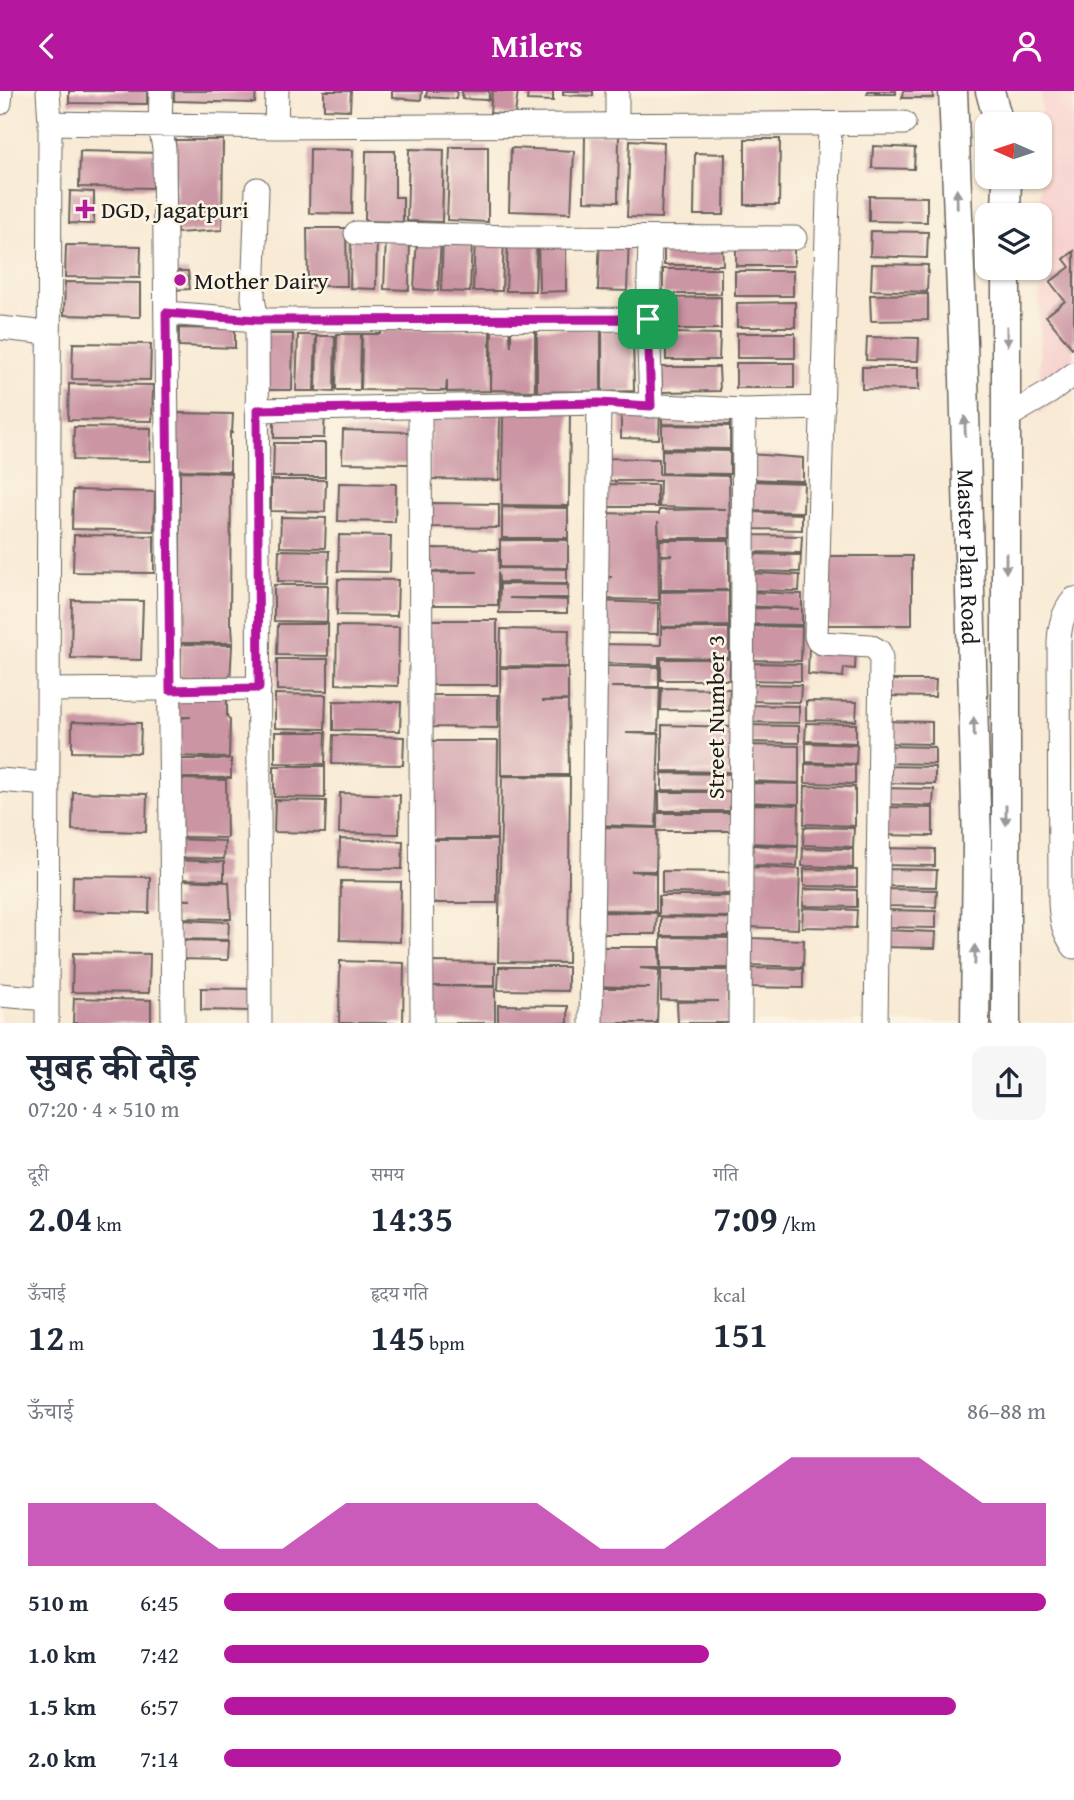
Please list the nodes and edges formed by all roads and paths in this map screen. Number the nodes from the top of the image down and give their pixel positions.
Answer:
1 (1, 91) edge
2 (48, 91) edge
3 (161, 91) edge
4 (277, 91) edge
5 (618, 91) edge
6 (953, 91) edge
7 (990, 91) edge
8 (1007, 91) edge
9 (0, 103) edge
10 (996, 112) edge
11 (1007, 112) edge
12 (50, 123) junction
13 (617, 123) junction
14 (904, 123) dead end
15 (830, 124) junction
16 (160, 127) junction
17 (276, 127) junction
18 (257, 189) dead end
19 (356, 233) dead end
20 (650, 238) junction
21 (795, 238) dead end
22 (1006, 280) edge
23 (166, 313) junction
24 (648, 319) junction
25 (257, 320) junction
26 (0, 328) edge
27 (49, 333) junction
28 (1074, 374) edge
29 (599, 403) junction
30 (420, 406) junction
31 (651, 406) junction
32 (823, 408) junction
33 (257, 410) junction
34 (744, 410) junction
35 (1007, 417) junction
36 (1074, 599) edge
37 (259, 688) junction
38 (48, 690) junction
39 (170, 690) junction
40 (0, 780) edge
41 (47, 784) junction
42 (1074, 947) edge
43 (0, 995) edge
44 (47, 999) junction
45 (47, 1023) edge
46 (173, 1023) edge
47 (260, 1023) edge
48 (422, 1023) edge
49 (591, 1023) edge
50 (740, 1023) edge
51 (876, 1023) edge
52 (975, 1023) edge
53 (1006, 1023) edge

1 - 9 street
2 - 12 street
3 - 16 street
4 - 17 street
5 - 13 street
52 -> 6 main road, Master Plan Road
7 - 10 main road
8 - 11 main road
12 - 16 street
12 - 27 street
13 - 15 street
13 - 17 street
14 - 15 street
15 - 32 street
16 - 17 street
16 - 23 street
18 - 25 street
19 - 20 street
20 - 21 street
20 - 24 street
22 -> 35 main road, Master Plan Road
23 - 25 street
23 - 39 street
24 - 25 street
24 - 31 street
25 - 33 street
26 - 27 street
27 - 38 street
28 - 35 street
29 - 30 street
29 - 31 street
29 - 49 street
30 - 33 street
30 - 48 street
31 - 34 street
32 - 34 street
32 - 51 street
33 - 37 street
34 - 50 street, Street Number 3
35 -> 53 main road, Master Plan Road
36 - 42 street
37 - 39 street
37 - 47 street
38 - 39 street
38 - 41 street
39 - 46 street
40 - 41 street
41 - 44 street
43 - 44 street
44 - 45 street

